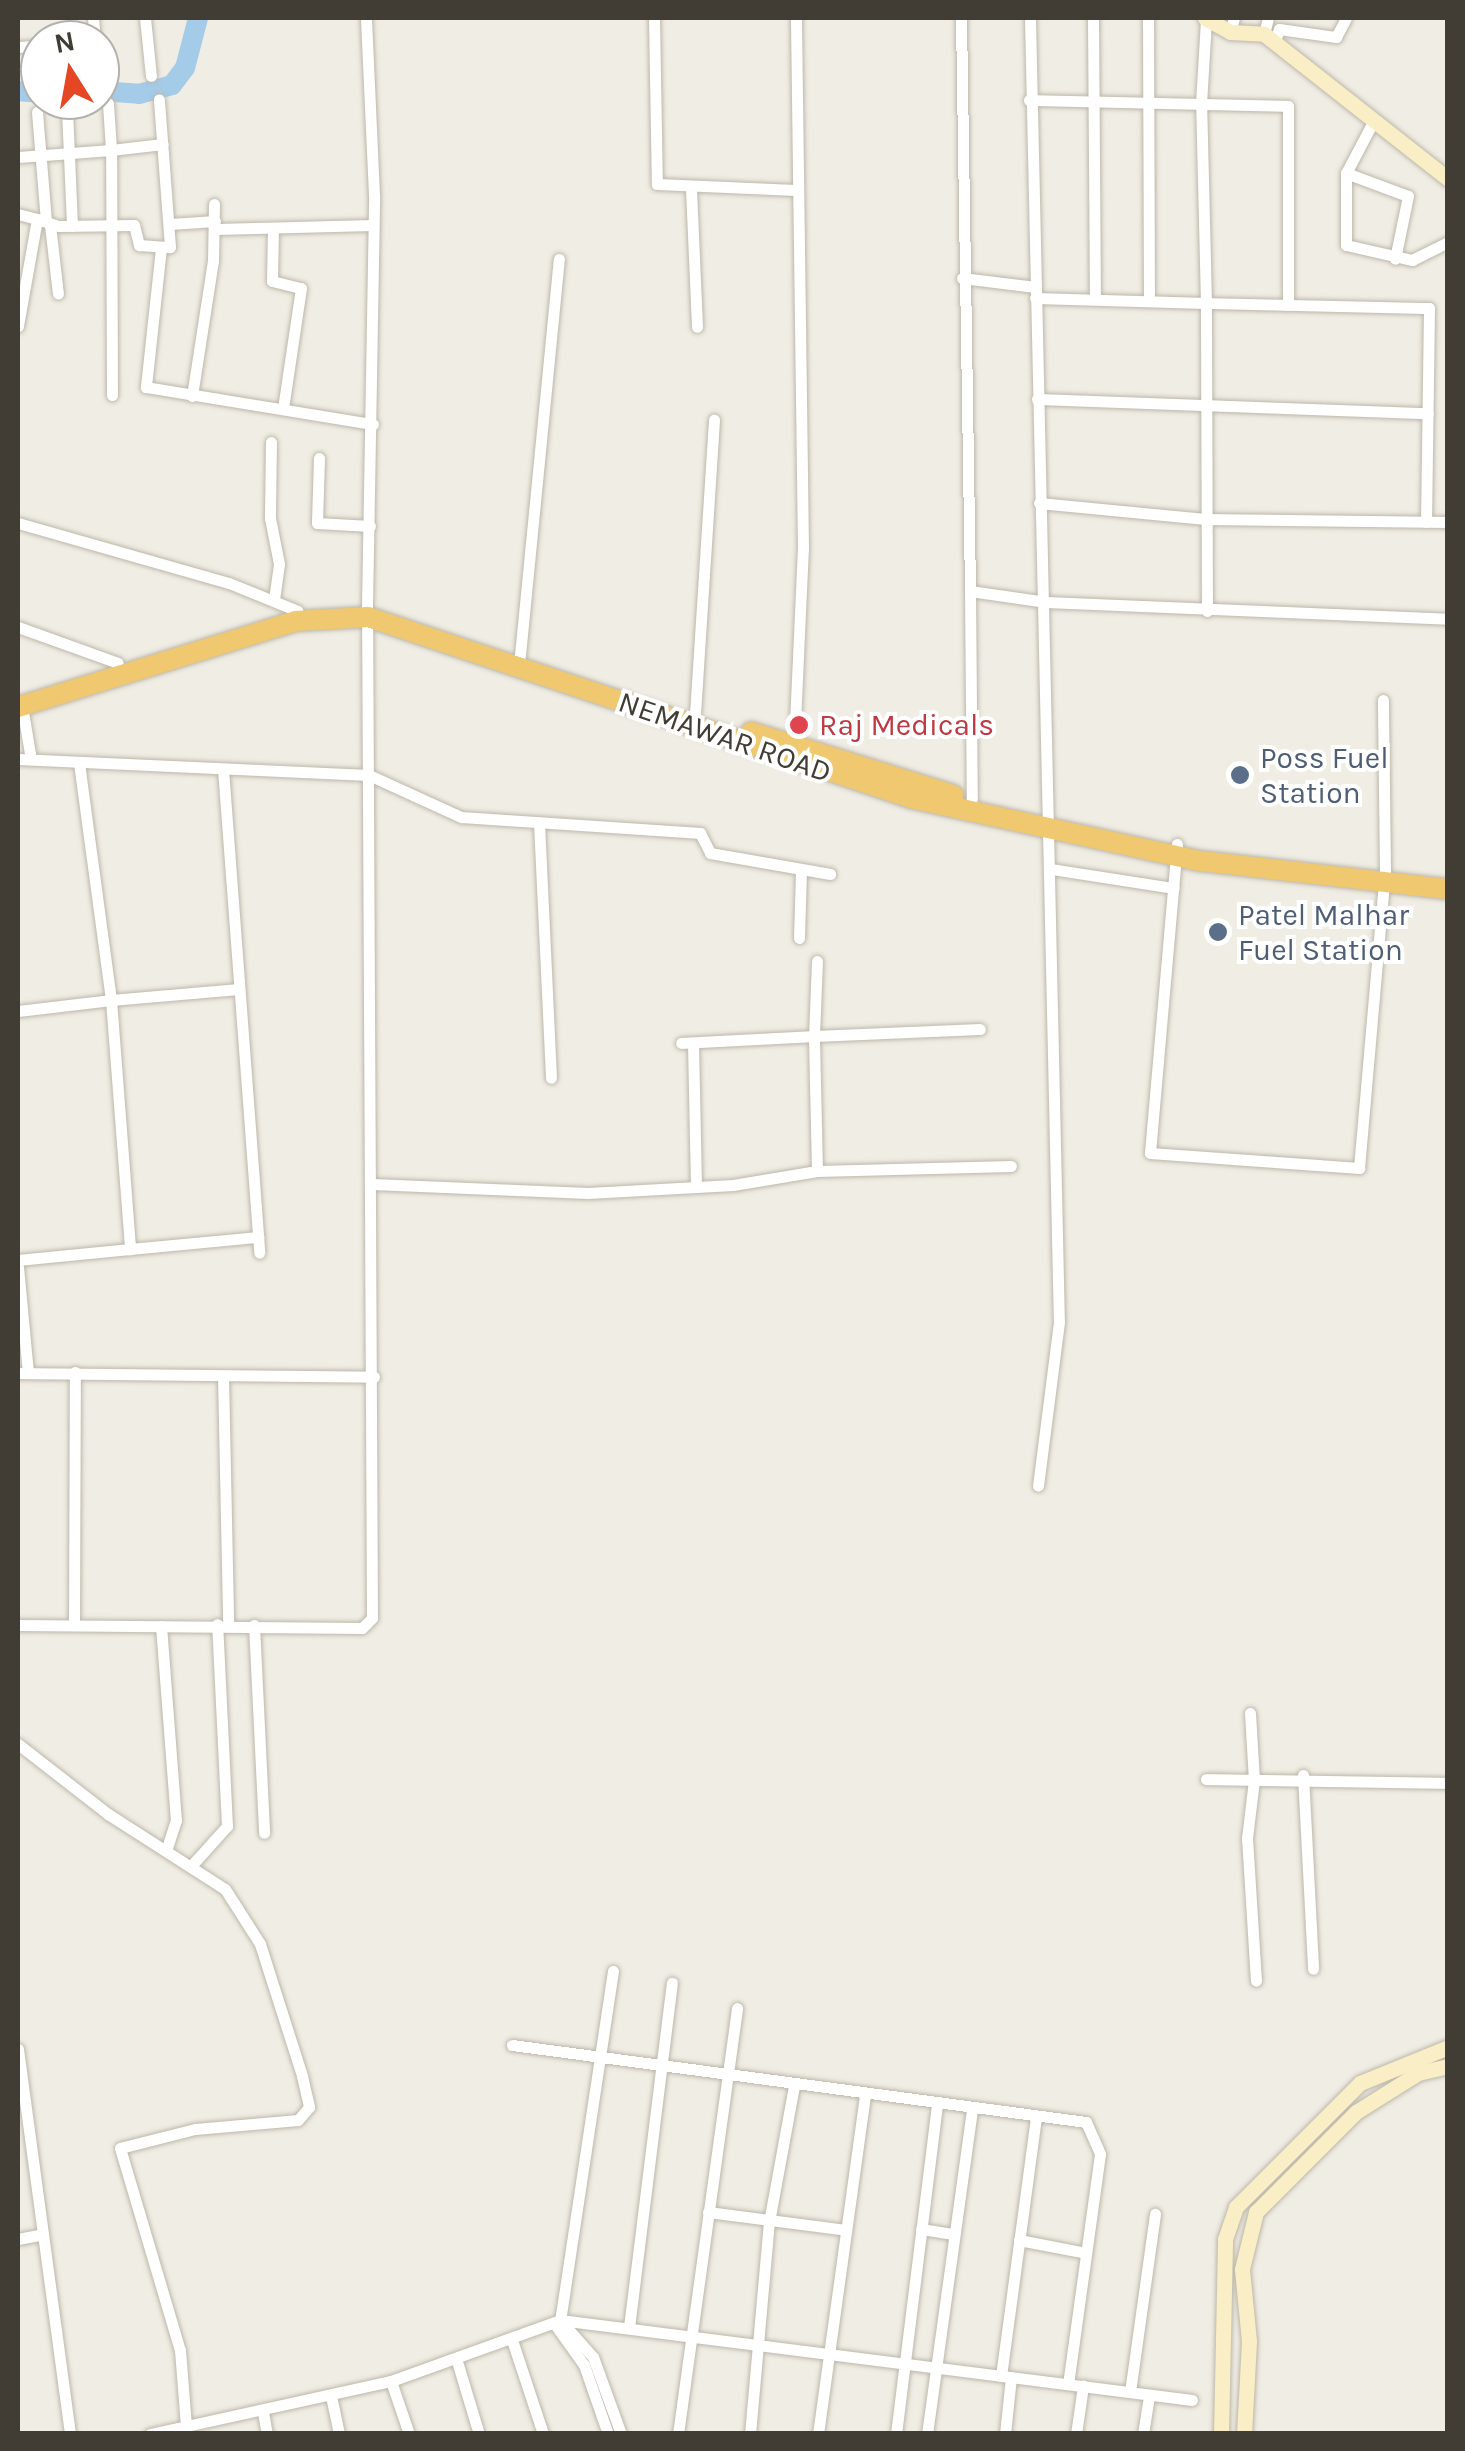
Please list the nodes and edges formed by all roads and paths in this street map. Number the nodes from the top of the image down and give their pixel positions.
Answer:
1 (144, 18) edge
2 (366, 18) edge
3 (654, 18) edge
4 (796, 18) edge
5 (961, 18) edge
6 (1030, 18) edge
7 (1092, 18) edge
8 (1148, 18) edge
9 (1205, 18) edge
10 (1268, 18) edge
11 (1346, 18) edge
12 (1304, 24) edge
13 (1232, 25) edge
14 (1268, 39) junction
15 (152, 76) dead end
16 (159, 99) dead end
17 (1030, 100) junction
18 (1093, 103) junction
19 (1149, 103) junction
20 (1201, 104) junction
21 (37, 120) edge
22 (68, 120) edge
23 (109, 120) edge
24 (1374, 120) junction
25 (164, 144) junction
26 (111, 150) junction
27 (70, 152) junction
28 (40, 154) junction
29 (18, 156) edge
30 (1346, 173) junction
31 (1448, 179) edge
32 (691, 189) junction
33 (796, 190) junction
34 (214, 204) dead end
35 (18, 214) edge
36 (44, 222) junction
37 (115, 224) junction
38 (170, 224) junction
39 (216, 225) junction
40 (373, 225) junction
41 (72, 226) junction
42 (273, 228) junction
43 (1448, 242) edge
44 (161, 248) junction
45 (558, 260) dead end
46 (1395, 260) junction
47 (962, 278) junction
48 (1035, 292) junction
49 (58, 294) dead end
50 (1095, 295) junction
51 (1149, 296) junction
52 (1206, 302) junction
53 (1288, 305) junction
54 (18, 326) edge
55 (697, 327) dead end
56 (112, 395) dead end
57 (192, 396) junction
58 (1038, 399) junction
59 (1210, 404) junction
60 (283, 409) junction
61 (1428, 413) junction
62 (714, 420) dead end
63 (374, 424) junction
64 (271, 442) dead end
65 (318, 458) dead end
66 (1040, 504) junction
67 (1205, 519) junction
68 (18, 522) edge
69 (1426, 522) junction
70 (1448, 522) edge
71 (370, 526) junction
72 (970, 592) junction
73 (274, 600) junction
74 (1046, 602) junction
75 (298, 611) junction
76 (1207, 611) junction
77 (368, 612) junction
78 (1448, 619) edge
79 (18, 627) edge
80 (448, 636) junction
81 (520, 655) junction
82 (118, 662) junction
83 (1384, 700) dead end
84 (19, 702) edge
85 (695, 714) junction
86 (794, 745) junction
87 (24, 759) edge
88 (79, 763) junction
89 (827, 764) junction
90 (224, 769) junction
91 (370, 775) junction
92 (972, 800) junction
93 (539, 823) junction
94 (1052, 825) junction
95 (1177, 850) junction
96 (1052, 869) junction
97 (802, 871) junction
98 (830, 874) dead end
99 (1384, 876) junction
100 (1448, 879) edge
101 (1174, 888) junction
102 (1448, 889) edge
103 (799, 938) dead end
104 (817, 961) dead end
105 (239, 989) junction
106 (111, 1000) junction
107 (18, 1011) edge
108 (980, 1029) dead end
109 (814, 1036) junction
110 (552, 1078) dead end
111 (1011, 1166) dead end
112 (817, 1171) junction
113 (372, 1184) junction
114 (696, 1187) junction
115 (258, 1237) junction
116 (130, 1248) junction
117 (259, 1253) dead end
118 (18, 1260) edge
119 (18, 1267) edge
120 (75, 1372) junction
121 (23, 1373) edge
122 (223, 1376) junction
123 (374, 1378) junction
124 (1038, 1486) dead end
125 (74, 1624) junction
126 (222, 1624) junction
127 (18, 1625) edge
128 (254, 1625) junction
129 (161, 1626) junction
130 (1250, 1712) dead end
131 (18, 1744) edge
132 (1304, 1776) junction
133 (1206, 1779) dead end
134 (1254, 1780) junction
135 (1448, 1783) edge
136 (264, 1833) dead end
137 (166, 1850) junction
138 (191, 1866) junction
139 (1313, 1969) dead end
140 (614, 1971) dead end
141 (1256, 1982) dead end
142 (672, 1983) dead end
143 (737, 2008) dead end
144 (512, 2045) dead end
145 (1448, 2046) edge
146 (18, 2049) edge
147 (596, 2059) junction
148 (1448, 2066) edge
149 (660, 2070) junction
150 (727, 2078) junction
151 (794, 2086) junction
152 (865, 2095) junction
153 (937, 2104) junction
154 (972, 2108) junction
155 (1036, 2116) junction
156 (708, 2212) junction
157 (1156, 2214) dead end
158 (770, 2220) junction
159 (921, 2229) junction
160 (846, 2230) junction
161 (42, 2234) junction
162 (954, 2234) junction
163 (18, 2239) edge
164 (1019, 2240) junction
165 (1086, 2254) junction
166 (557, 2322) junction
167 (629, 2327) junction
168 (691, 2334) junction
169 (512, 2340) junction
170 (762, 2347) junction
171 (828, 2353) junction
172 (456, 2358) junction
173 (904, 2364) junction
174 (935, 2368) junction
175 (1006, 2376) junction
176 (391, 2380) junction
177 (1068, 2384) junction
178 (1082, 2386) junction
179 (1130, 2392) junction
180 (1149, 2395) junction
181 (331, 2396) junction
182 (1192, 2400) dead end
183 (264, 2412) junction
184 (195, 2428) edge
185 (70, 2434) edge
186 (150, 2434) edge
187 (267, 2434) edge
188 (339, 2434) edge
189 (409, 2434) edge
190 (478, 2434) edge
191 (543, 2434) edge
192 (608, 2434) edge
193 (622, 2434) edge
194 (678, 2434) edge
195 (750, 2434) edge
196 (818, 2434) edge
197 (896, 2434) edge
198 (927, 2434) edge
199 (1005, 2434) edge
200 (1076, 2434) edge
201 (1143, 2434) edge
202 (1221, 2434) edge
203 (1244, 2434) edge

1 - 15 street
2 - 40 street
3 - 32 street
4 - 33 street
5 - 47 street
6 - 17 street
7 - 18 street
8 - 19 street
9 - 13 street
9 - 20 street
10 - 14 street
11 - 12 street
12 - 14 street
13 - 14 street
14 - 24 street
16 - 25 street
17 - 18 street
17 - 48 street
18 - 19 street
18 - 50 street
19 - 20 street
19 - 51 street
20 - 52 street
20 - 53 street
21 - 28 street
22 - 27 street
23 - 26 street
24 - 30 street
24 - 31 street
25 - 26 street
25 - 38 street
26 - 27 street
26 - 37 street
27 - 28 street
27 - 41 street
28 - 29 street
28 - 36 street
30 - 46 street
30 - 46 street
32 - 33 street
32 - 55 street
33 - 86 street
34 - 39 street
35 - 36 street
36 - 41 street
36 - 49 street
36 - 54 street
37 - 41 street
37 - 44 street
37 - 56 street
38 - 39 street
38 - 44 street
39 - 42 street
39 - 57 street
40 - 42 street
40 - 63 street
42 - 60 street
43 - 46 street
44 - 57 street
45 - 81 street
47 - 48 street
47 - 72 street
48 - 50 street
48 - 58 street
50 - 51 street
51 - 52 street
52 - 53 street
52 - 59 street
53 - 61 street
57 - 60 street
58 - 59 street
58 - 66 street
59 - 61 street
59 - 67 street
60 - 63 street
61 - 69 street
62 - 85 street
63 - 71 street
64 - 73 street
65 - 71 street
66 - 67 street
66 - 74 street
67 - 69 street
67 - 76 street
68 - 73 street
69 - 70 street
71 - 77 street
72 - 74 street
72 - 92 street
73 - 75 street
74 - 76 street
74 - 94 street
75 - 77 highway, NEMAWAR ROAD
75 - 82 highway, NEMAWAR ROAD
76 - 78 street
77 - 80 highway, NEMAWAR ROAD
77 - 84 highway, NEMAWAR ROAD
77 - 91 street
79 - 82 street
80 - 81 highway, NEMAWAR ROAD
80 - 89 highway, NEMAWAR ROAD
81 - 85 highway, NEMAWAR ROAD
82 - 84 highway, NEMAWAR ROAD
83 - 99 street
84 - 87 street
85 - 86 highway, NEMAWAR ROAD
86 - 89 highway, NEMAWAR ROAD
87 - 88 street
88 - 90 street
88 - 106 street
89 - 92 highway, NEMAWAR ROAD
89 - 94 highway, NEMAWAR ROAD
90 - 91 street
90 - 105 street
91 - 93 street
91 - 113 street
92 - 94 highway, NEMAWAR ROAD
93 - 97 street
93 - 110 street
94 - 95 highway, NEMAWAR ROAD
94 - 96 street
95 - 99 highway, NEMAWAR ROAD
95 - 101 street
96 - 101 street
96 - 124 street
97 - 98 street
97 - 103 street
99 - 100 highway, NEMAWAR ROAD
99 - 101 street
99 - 102 highway, NEMAWAR ROAD
104 - 109 street
105 - 106 street
105 - 115 street
106 - 107 street
106 - 116 street
108 - 109 street
109 - 112 street
109 - 114 street
111 - 112 street
112 - 114 street
113 - 114 street
113 - 123 street
115 - 116 street
115 - 117 street
116 - 118 street
119 - 121 street
120 - 121 street
120 - 122 street
120 - 125 street
122 - 123 street
122 - 126 street
123 - 128 street
125 - 127 street
125 - 129 street
126 - 128 street
126 - 129 street
126 - 138 street
128 - 136 street
129 - 137 street
130 - 134 street
131 - 137 street
132 - 134 street
132 - 135 street
132 - 139 street
133 - 134 street
134 - 141 street
137 - 138 street
138 - 184 street
140 - 147 street
142 - 149 street
143 - 150 street
144 - 147 street
145 - 202 street
146 - 161 street
147 - 149 street
147 - 166 street
148 - 203 street
149 - 150 street
149 - 167 street
150 - 151 street
150 - 156 street
151 - 152 street
151 - 158 street
152 - 153 street
152 - 160 street
153 - 154 street
153 - 159 street
154 - 155 street
154 - 162 street
155 - 164 street
155 - 165 street
156 - 158 street
156 - 168 street
157 - 179 street
158 - 160 street
158 - 170 street
159 - 162 street
159 - 173 street
160 - 171 street
161 - 163 street
161 - 185 street
162 - 174 street
164 - 165 street
164 - 175 street
165 - 177 street
166 - 167 street
166 - 169 street
166 - 192 street
166 - 193 street
167 - 168 street
168 - 170 street
168 - 194 street
169 - 172 street
169 - 191 street
170 - 171 street
170 - 195 street
171 - 173 street
171 - 196 street
172 - 176 street
172 - 190 street
173 - 174 street
173 - 197 street
174 - 175 street
174 - 198 street
175 - 177 street
175 - 199 street
176 - 181 street
176 - 189 street
177 - 178 street
178 - 179 street
178 - 200 street
179 - 180 street
180 - 182 street
180 - 201 street
181 - 183 street
181 - 188 street
183 - 184 street
183 - 187 street
184 - 186 street

